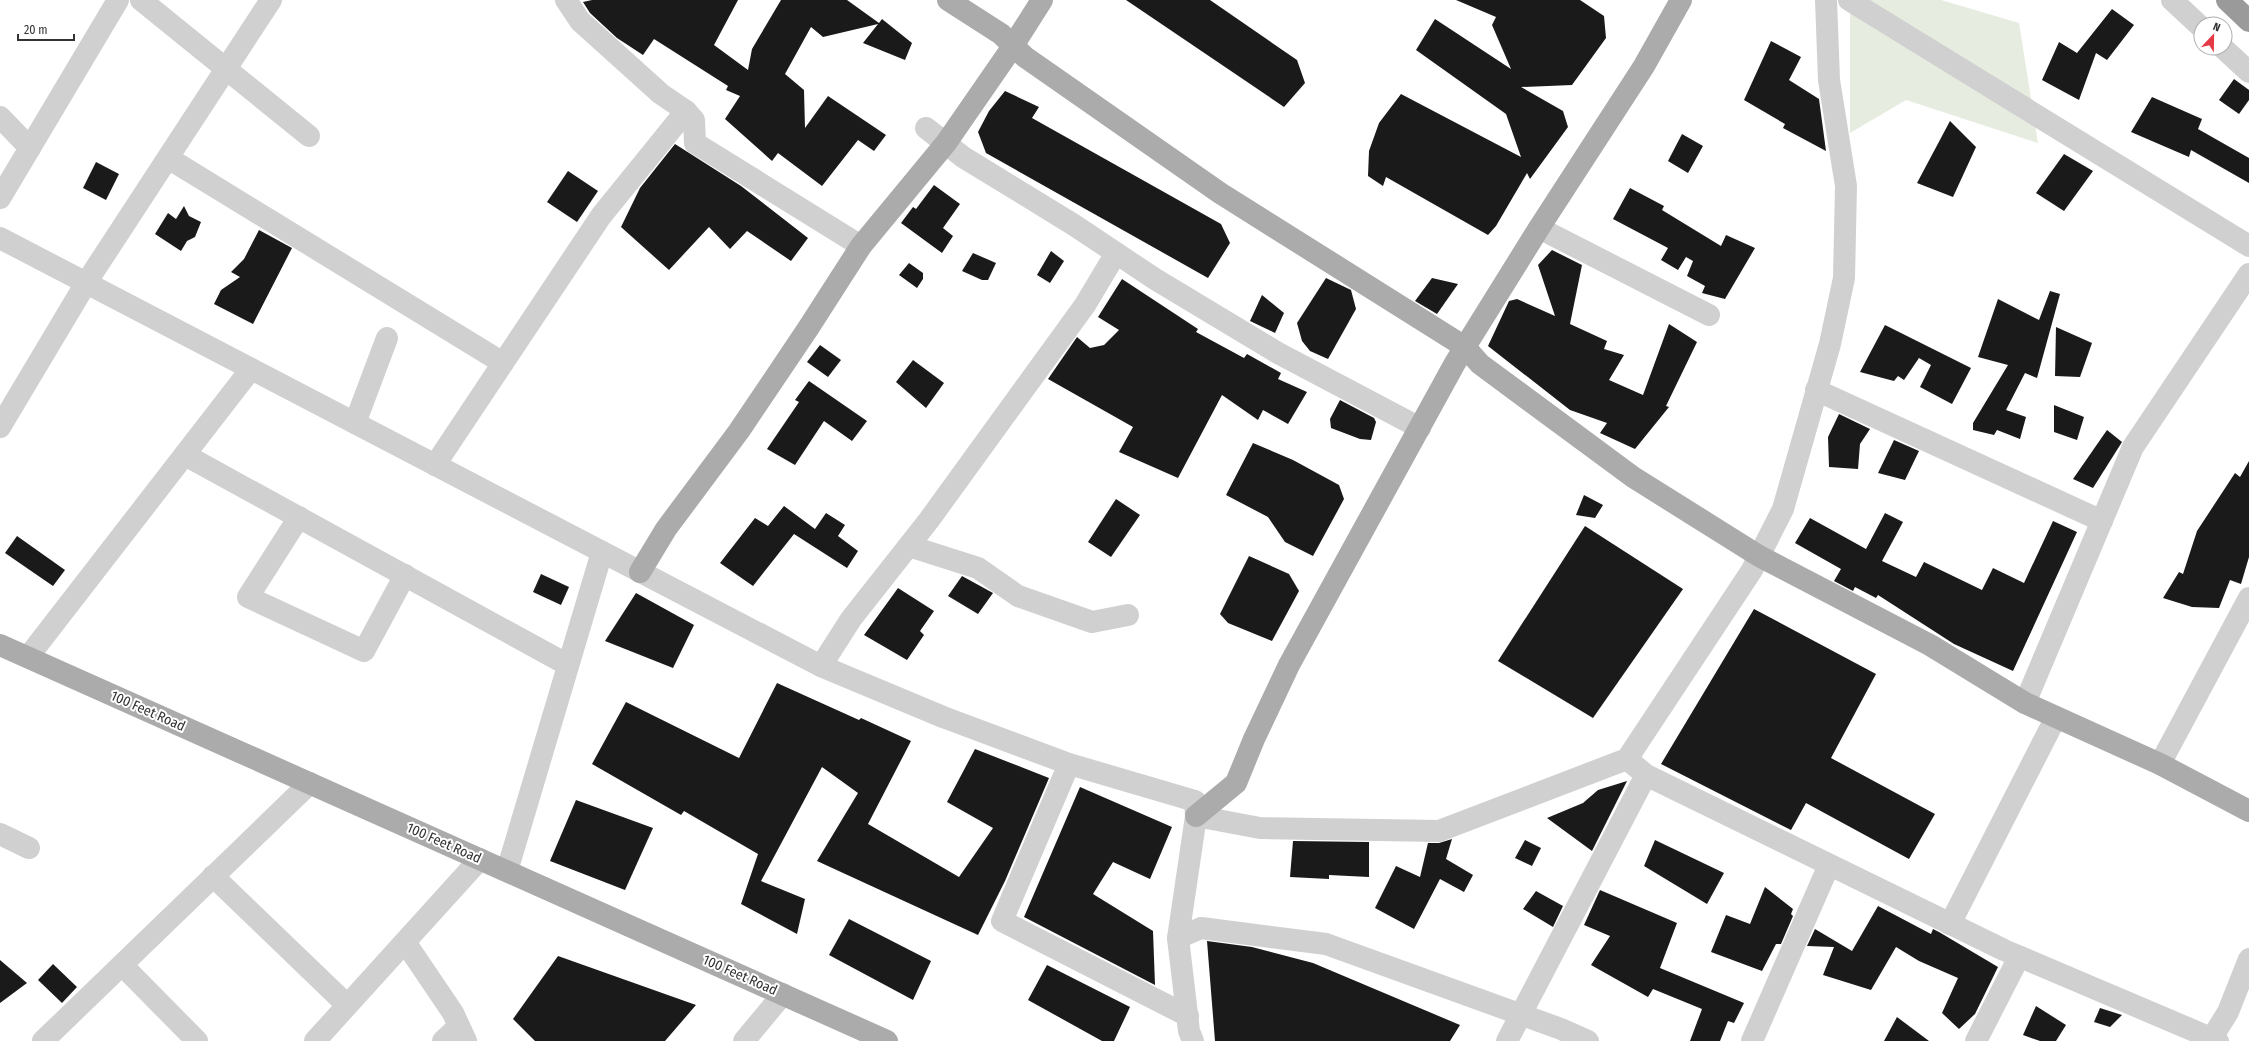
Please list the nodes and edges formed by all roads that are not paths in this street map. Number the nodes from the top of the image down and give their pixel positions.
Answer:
1 (118, 0) edge
2 (141, 0) edge
3 (271, 0) edge
4 (566, 0) edge
5 (948, 0) edge
6 (1042, 0) edge
7 (1681, 0) edge
8 (1826, 0) edge
9 (1849, 0) edge
10 (2172, 0) edge
11 (2227, 0) edge
12 (2193, 20) edge
13 (2249, 21) edge
14 (1013, 46) junction
15 (2232, 56) edge
16 (226, 69) junction
17 (2249, 72) edge
18 (686, 111) junction
19 (0, 117) edge
20 (926, 128) dead end
21 (309, 136) dead end
22 (946, 143) junction
23 (30, 148) junction
24 (168, 158) junction
25 (0, 198) edge
26 (1539, 228) junction
27 (0, 238) edge
28 (861, 246) junction
29 (2249, 246) edge
30 (1116, 253) junction
31 (2249, 274) edge
32 (86, 283) junction
33 (1709, 315) dead end
34 (387, 338) dead end
35 (1465, 347) junction
36 (503, 363) junction
37 (251, 369) junction
38 (1816, 390) junction
39 (355, 423) junction
40 (0, 426) edge
41 (1420, 428) junction
42 (185, 455) junction
43 (435, 465) junction
44 (299, 517) junction
45 (2102, 521) junction
46 (909, 546) junction
47 (602, 552) junction
48 (1759, 556) junction
49 (640, 572) junction
50 (405, 575) junction
51 (2249, 598) edge
52 (1128, 615) dead end
53 (0, 645) edge
54 (28, 658) junction
55 (568, 665) junction
56 (821, 666) junction
57 (2025, 703) junction
58 (2056, 717) junction
59 (1627, 759) junction
60 (1070, 764) junction
61 (2160, 764) junction
62 (1646, 775) junction
63 (310, 783) junction
64 (2249, 811) edge
65 (1196, 816) junction
66 (0, 834) edge
67 (29, 848) dead end
68 (480, 859) junction
69 (1829, 865) junction
70 (507, 871) junction
71 (214, 876) junction
72 (1950, 924) junction
73 (1178, 938) junction
74 (405, 942) junction
75 (2019, 957) junction
76 (2249, 959) edge
77 (122, 964) junction
78 (782, 994) junction
79 (347, 1005) junction
80 (1522, 1015) junction
81 (1188, 1016) junction
82 (463, 1033) edge
83 (2213, 1040) edge
84 (43, 1041) edge
85 (197, 1041) edge
86 (315, 1041) edge
87 (443, 1041) edge
88 (744, 1041) edge
89 (888, 1041) edge
90 (1193, 1041) edge
91 (1507, 1041) edge
92 (1588, 1041) edge
93 (1752, 1041) edge
94 (1976, 1041) edge

1 - 23 street
2 - 16 street
3 - 16 street
4 - 18 street
5 - 14 main road
6 - 14 main road
7 - 26 main road
8 - 38 street
9 - 29 street
10 - 12 street
11 - 13 highway
14 - 22 main road
14 - 35 main road
15 - 17 street
16 - 21 street
16 - 24 street
18 - 28 street
18 - 36 street
19 - 23 street
20 - 22 street
22 - 28 main road
22 - 30 street
23 - 25 street
24 - 32 street
24 - 36 street
26 - 33 street
26 - 35 main road
27 - 32 street
28 - 49 main road
30 - 41 street
30 - 46 street
31 - 45 street
32 - 37 street
32 - 40 street
34 - 39 street
35 - 41 main road
35 - 48 main road
36 - 43 street
37 - 39 street
37 - 42 street
38 - 45 street
38 - 48 street
39 - 43 street
41 - 65 main road
42 - 44 street
42 - 54 street
43 - 47 street
44 - 50 street
44 - 50 street
45 - 57 street
46 - 52 street
46 - 56 street
47 - 49 street
47 - 55 street
48 - 57 main road
48 - 59 street
49 - 56 street
50 - 55 street
51 - 61 street
53 - 54 main road, 100 Feet Road
54 - 63 main road, 100 Feet Road
55 - 70 street
56 - 60 street
57 - 58 main road
58 - 61 main road
58 - 72 street
59 - 62 street
59 - 65 street
60 - 65 street
60 - 81 street
61 - 64 main road
62 - 69 street
62 - 80 street
63 - 68 main road, 100 Feet Road
63 - 71 street
65 - 73 street
66 - 67 street
68 - 70 main road, 100 Feet Road
68 - 74 street
69 - 72 street
69 - 93 street
70 - 78 main road, 100 Feet Road
71 - 77 street
71 - 79 street
72 - 75 street
73 - 80 street
73 - 81 street
74 - 79 street
74 - 82 street
75 - 83 street
75 - 94 street
76 - 83 street
77 - 84 street
77 - 85 street
78 - 88 street
78 - 89 main road, 100 Feet Road
79 - 86 street
80 - 91 street
80 - 92 street
81 - 90 street
82 - 87 street

